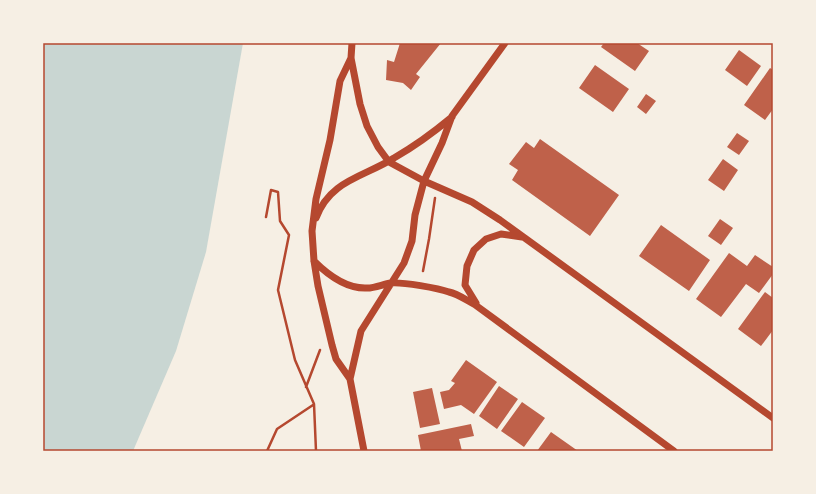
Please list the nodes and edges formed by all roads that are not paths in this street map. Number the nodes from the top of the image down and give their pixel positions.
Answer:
1 (352, 43) edge
2 (505, 43) edge
3 (351, 58) junction
4 (452, 116) junction
5 (389, 162) junction
6 (424, 181) junction
7 (312, 231) junction
8 (524, 237) junction
9 (314, 261) junction
10 (391, 283) junction
11 (479, 308) junction
12 (350, 379) junction
13 (773, 418) edge
14 (364, 451) edge
15 (674, 451) edge

1 - 3 street
2 - 4 street
3 - 5 street
3 - 7 street
4 - 5 street
4 - 6 street
5 - 6 street
5 - 7 street
6 - 8 street
6 - 10 street
7 - 9 street
8 - 11 street
8 - 13 street
9 - 10 street
9 - 12 street
10 - 11 street
10 - 12 street
11 - 15 street
12 - 14 street

